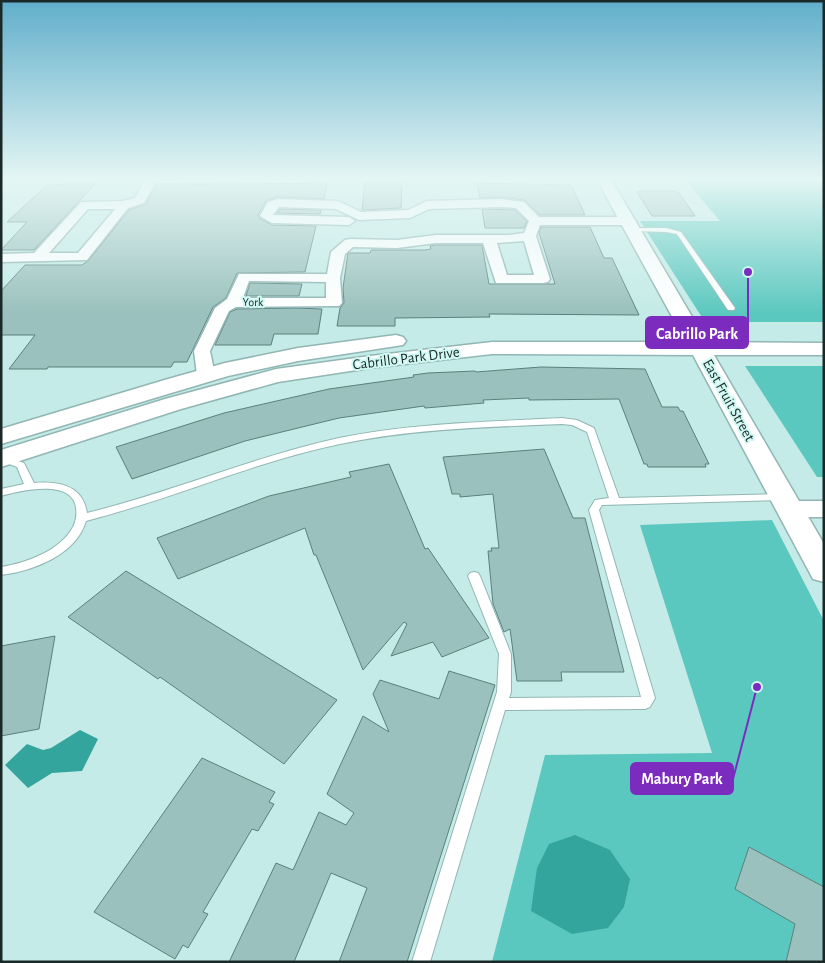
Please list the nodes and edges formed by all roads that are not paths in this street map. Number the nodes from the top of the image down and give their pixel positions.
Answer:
1 (68, 223) edge
2 (110, 223) edge
3 (348, 223) edge
4 (534, 223) edge
5 (582, 223) edge
6 (632, 225) junction
7 (529, 236) junction
8 (488, 239) junction
9 (350, 243) junction
10 (37, 258) junction
11 (3, 260) edge
12 (333, 278) junction
13 (233, 302) junction
14 (731, 308) dead end
15 (824, 333) edge
16 (695, 341) junction
17 (824, 349) edge
18 (206, 375) junction
19 (2, 454) edge
20 (30, 486) junction
21 (1, 493) edge
22 (615, 502) junction
23 (786, 503) junction
24 (824, 509) edge
25 (82, 518) junction
26 (1, 571) edge
27 (824, 571) edge
28 (474, 576) dead end
29 (500, 704) junction
30 (421, 962) edge

1 - 10 street
2 - 10 street
3 - 9 street
4 - 7 street
5 - 6 street
6 - 14 lane
6 - 16 street, East Fruit Street
7 - 8 street
7 - 8 street
8 - 9 street
9 - 12 street, York
10 - 11 street
12 - 13 street, York
12 - 13 street, York
13 - 18 street
15 - 16 street, Cabrillo Park Drive
16 - 17 street, Cabrillo Park Drive
16 - 18 street, Cabrillo Park Drive
16 - 19 street, Cabrillo Park Drive
16 - 23 street, East Fruit Street
18 - 19 street, Cabrillo Park Drive
19 - 20 lane
20 - 21 lane
20 - 25 lane
22 - 23 lane
22 - 25 lane
22 - 29 lane
23 - 24 street
23 - 27 street, East Fruit Street
25 - 26 lane
28 - 29 lane
29 - 30 lane

